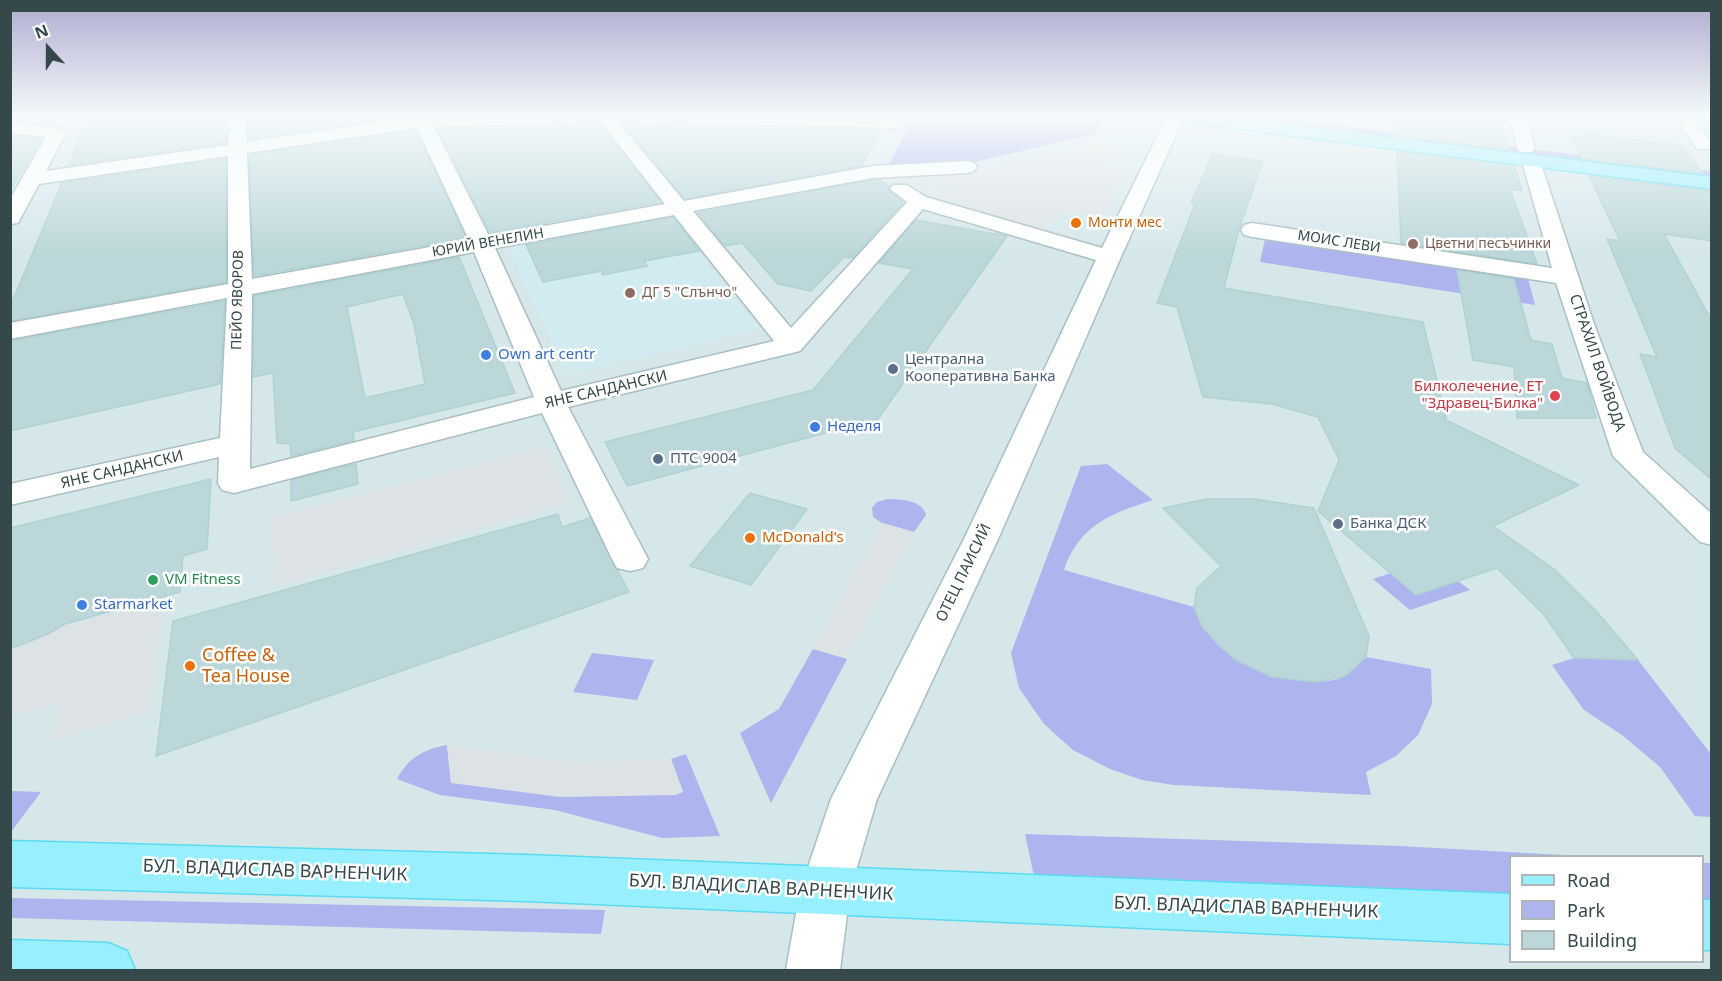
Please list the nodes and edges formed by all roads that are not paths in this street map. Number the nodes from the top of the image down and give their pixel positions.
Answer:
1 (41, 163) edge
2 (146, 163) edge
3 (236, 163) edge
4 (445, 163) edge
5 (642, 163) edge
6 (851, 163) edge
7 (887, 163) edge
8 (942, 163) edge
9 (1154, 163) edge
10 (1530, 163) edge
11 (1579, 163) edge
12 (1617, 163) edge
13 (967, 166) dead end
14 (1712, 171) edge
15 (32, 179) junction
16 (1712, 183) edge
17 (919, 201) junction
18 (679, 208) junction
19 (10, 218) edge
20 (1252, 230) dead end
21 (482, 244) junction
22 (1109, 257) junction
23 (1567, 277) junction
24 (240, 289) junction
25 (10, 331) edge
26 (791, 345) junction
27 (551, 402) junction
28 (233, 444) junction
29 (234, 483) joint
30 (10, 495) edge
31 (1712, 534) edge
32 (630, 559) dead end
33 (10, 864) edge
34 (825, 891) junction
35 (1509, 919) edge
36 (10, 967) edge
37 (108, 970) edge
38 (813, 970) edge

1 - 15 street
2 - 15 street
3 - 24 street, ПЕЙО ЯВОРОВ
4 - 21 street
5 - 18 street
6 - 18 street, ЮРИЙ ВЕНЕЛИН
7 - 17 street
8 - 13 street, ЮРИЙ ВЕНЕЛИН
9 - 22 street, ОТЕЦ ПАИСИЙ
10 - 23 street, СТРАХИЛ ВОЙВОДА
11 - 16 main road
12 - 14 main road
15 - 19 street
17 - 22 street
17 - 26 street
18 - 21 street, ЮРИЙ ВЕНЕЛИН
18 - 26 street
20 - 23 street, МОИС ЛЕВИ
21 - 24 street, ЮРИЙ ВЕНЕЛИН
21 - 27 street
22 - 34 street, ОТЕЦ ПАИСИЙ
23 - 31 street, СТРАХИЛ ВОЙВОДА
24 - 25 street, ЮРИЙ ВЕНЕЛИН
24 - 28 street, ПЕЙО ЯВОРОВ
26 - 27 street, ЯНЕ САНДАНСКИ
27 - 29 street, ЯНЕ САНДАНСКИ
27 - 32 street
28 - 29 street, ПЕЙО ЯВОРОВ
28 - 30 street, ЯНЕ САНДАНСКИ
33 - 34 main road, БУЛ. ВЛАДИСЛАВ ВАРНЕНЧИК
34 - 35 main road, БУЛ. ВЛАДИСЛАВ ВАРНЕНЧИК
34 - 38 street, ОТЕЦ ПАИСИЙ
36 - 37 main road

